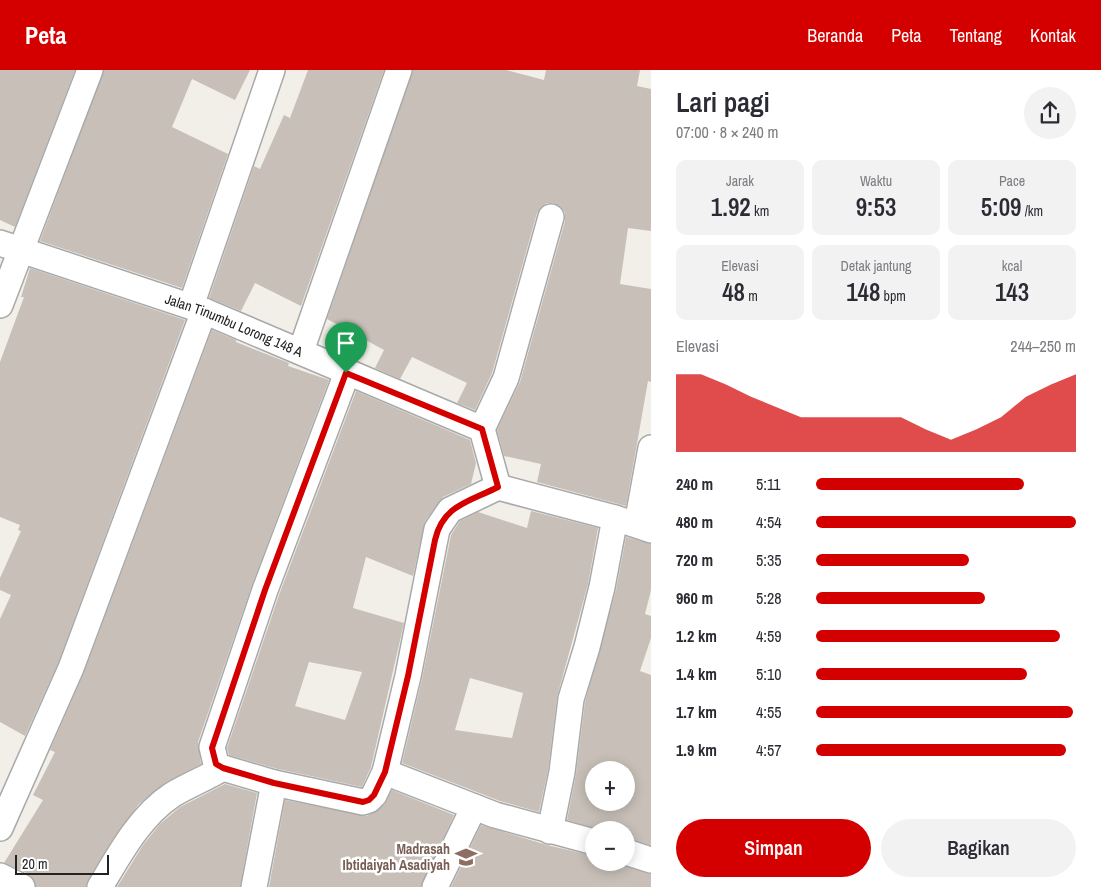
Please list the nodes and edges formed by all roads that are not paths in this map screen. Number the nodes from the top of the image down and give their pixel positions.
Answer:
1 (90, 70) edge
2 (272, 70) edge
3 (399, 70) edge
4 (551, 218) dead end
5 (10, 246) edge
6 (0, 305) edge
7 (198, 308) junction
8 (301, 351) junction
9 (346, 373) junction
10 (482, 429) junction
11 (651, 448) edge
12 (498, 487) junction
13 (634, 524) edge
14 (223, 768) junction
15 (385, 772) junction
16 (274, 783) junction
17 (474, 807) junction
18 (0, 828) edge
19 (550, 831) junction
20 (585, 840) edge
21 (635, 855) edge
22 (651, 860) edge
23 (0, 876) edge
24 (22, 887) edge
25 (100, 887) edge
26 (254, 887) edge
27 (436, 887) edge

1 - 5 street
2 - 7 street
3 - 8 street
4 - 10 street
5 - 6 street
5 - 7 street, Jalan Tinumbu Lorong 148 A
7 - 8 street, Jalan Tinumbu Lorong 148 A
7 - 18 street
8 - 9 street, Jalan Tinumbu Lorong 148 A
9 - 10 street, Jalan Tinumbu Lorong 148 A
9 - 14 street
10 - 12 street
11 - 13 street
12 - 13 street
12 - 15 street
13 - 19 street
14 - 16 street
14 - 25 street
15 - 16 street
15 - 17 street
16 - 26 street
17 - 19 street
17 - 27 street
19 - 20 street
21 - 22 street
23 - 24 street

